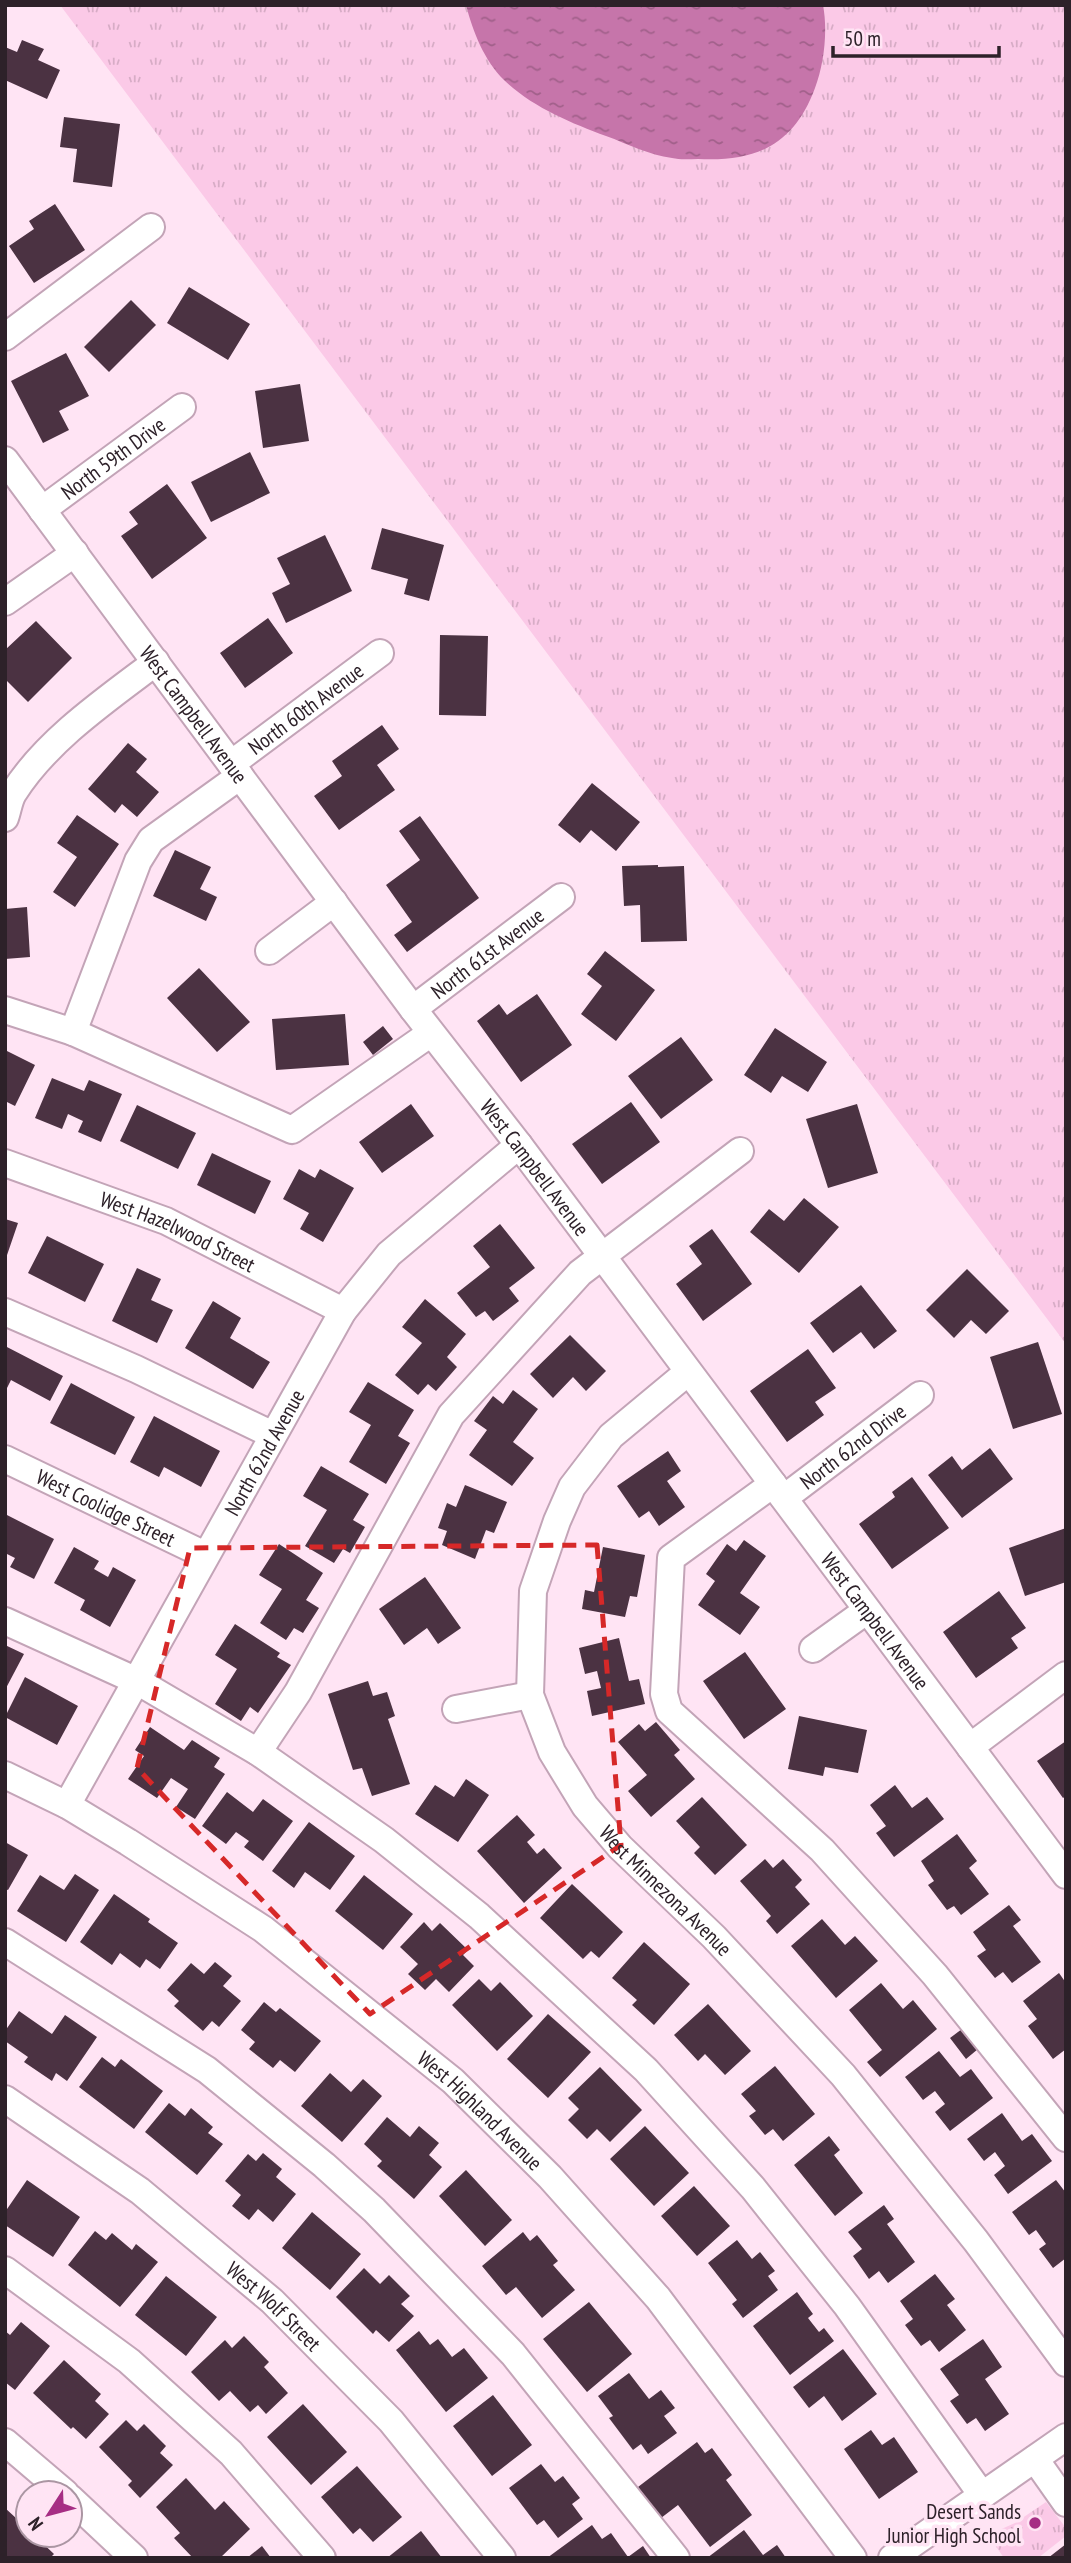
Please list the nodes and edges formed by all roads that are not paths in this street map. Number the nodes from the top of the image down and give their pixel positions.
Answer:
1 (151, 227) dead end
2 (5, 337) edge
3 (182, 407) dead end
4 (5, 460) edge
5 (42, 510) junction
6 (75, 553) junction
7 (5, 602) edge
8 (380, 653) dead end
9 (156, 663) junction
10 (235, 770) junction
11 (5, 818) edge
12 (561, 897) dead end
13 (334, 902) junction
14 (269, 951) dead end
15 (413, 1009) junction
16 (5, 1010) edge
17 (73, 1032) junction
18 (431, 1033) junction
19 (519, 1145) junction
20 (740, 1151) dead end
21 (5, 1163) edge
22 (601, 1255) junction
23 (5, 1311) edge
24 (343, 1311) junction
25 (688, 1372) junction
26 (920, 1395) dead end
27 (273, 1435) junction
28 (5, 1459) edge
29 (778, 1491) junction
30 (205, 1555) junction
31 (866, 1611) junction
32 (5, 1621) edge
33 (813, 1649) dead end
34 (1066, 1675) edge
35 (137, 1681) junction
36 (530, 1695) junction
37 (456, 1709) dead end
38 (970, 1747) junction
39 (258, 1752) junction
40 (5, 1775) edge
41 (67, 1805) junction
42 (1066, 1875) edge
43 (5, 1942) edge
44 (5, 2099) edge
45 (1066, 2138) edge
46 (5, 2270) edge
47 (1066, 2363) edge
48 (1066, 2437) edge
49 (5, 2442) edge
50 (1035, 2459) junction
51 (49, 2479) edge
52 (982, 2495) junction
53 (1066, 2503) edge
54 (84, 2510) edge
55 (134, 2558) edge
56 (322, 2558) edge
57 (502, 2558) edge
58 (676, 2558) edge
59 (853, 2558) edge
60 (892, 2558) edge

1 - 2 street
3 - 5 street, North 59th Drive
4 - 5 street, West Campbell Avenue
5 - 6 street, West Campbell Avenue
6 - 7 street
6 - 9 street, West Campbell Avenue
8 - 10 street, North 60th Avenue
9 - 10 street, West Campbell Avenue
9 - 11 street
10 - 13 street, West Campbell Avenue
10 - 17 street, North 60th Avenue
12 - 15 street, North 61st Avenue
13 - 14 street
13 - 15 street, West Campbell Avenue
15 - 18 street, West Campbell Avenue
16 - 17 street
17 - 18 street
18 - 19 street, West Campbell Avenue
19 - 22 street, West Campbell Avenue
19 - 24 street, North 62nd Avenue
20 - 22 street
21 - 24 street, West Hazelwood Street
22 - 25 street, West Campbell Avenue
22 - 39 street
23 - 27 street
24 - 27 street, North 62nd Avenue
25 - 29 street, West Campbell Avenue
25 - 36 street, West Minnezona Avenue
26 - 29 street, North 62nd Drive
27 - 30 street, North 62nd Avenue
28 - 30 street, West Coolidge Street
29 - 31 street, West Campbell Avenue
29 - 45 street, North 62nd Drive
30 - 35 street, North 62nd Avenue
31 - 33 street
31 - 38 street, West Campbell Avenue
32 - 35 street
34 - 38 street
35 - 39 street
35 - 41 street, North 62nd Avenue
36 - 37 street
36 - 47 street, West Minnezona Avenue
38 - 42 street, West Campbell Avenue
39 - 52 street
40 - 41 street, West Highland Avenue
41 - 59 street, West Highland Avenue
43 - 58 street
44 - 57 street, West Wolf Street
46 - 56 street
48 - 50 street
49 - 51 street
50 - 52 street
50 - 53 street
52 - 60 street
54 - 55 street

